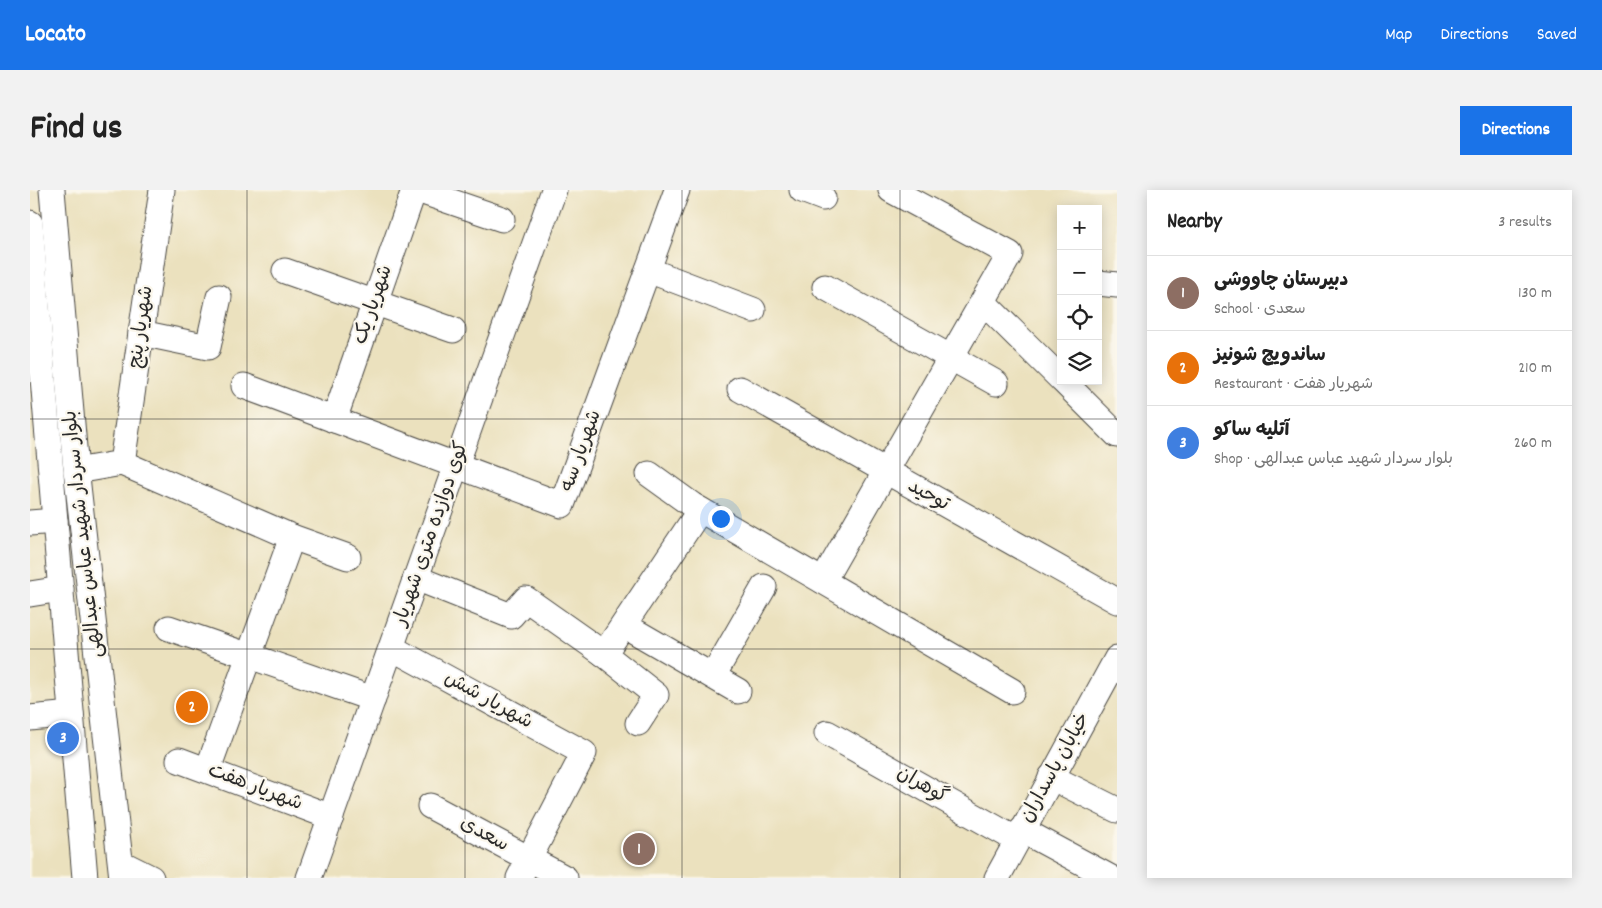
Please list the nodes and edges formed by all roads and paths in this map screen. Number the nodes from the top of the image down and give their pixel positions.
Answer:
1 (52, 190) edge
2 (162, 190) edge
3 (414, 190) edge
4 (418, 190) edge
5 (554, 190) edge
6 (677, 190) edge
7 (891, 190) edge
8 (922, 197) edge
9 (502, 219) dead end
10 (30, 222) edge
11 (32, 264) edge
12 (648, 270) junction
13 (285, 271) dead end
14 (1102, 283) edge
15 (1117, 285) edge
16 (825, 287) dead end
17 (219, 297) dead end
18 (375, 302) junction
19 (983, 302) junction
20 (753, 310) dead end
21 (453, 330) dead end
22 (141, 333) junction
23 (951, 358) junction
24 (1057, 375) edge
25 (996, 383) dead end
26 (1067, 385) edge
27 (244, 386) dead end
28 (740, 390) dead end
29 (37, 394) edge
30 (334, 420) junction
31 (1117, 435) edge
32 (122, 463) junction
33 (456, 466) junction
34 (76, 471) junction
35 (885, 472) junction
36 (649, 474) dead end
37 (700, 510) junction
38 (55, 521) junction
39 (30, 522) edge
40 (292, 537) junction
41 (348, 557) dead end
42 (416, 578) junction
43 (822, 581) junction
44 (764, 587) dead end
45 (60, 589) junction
46 (30, 594) edge
47 (1117, 601) edge
48 (624, 625) junction
49 (169, 628) dead end
50 (392, 648) junction
51 (604, 654) junction
52 (249, 656) junction
53 (1117, 658) edge
54 (713, 676) junction
55 (1110, 682) edge
56 (738, 691) dead end
57 (1012, 691) dead end
58 (373, 699) junction
59 (71, 714) junction
60 (30, 718) edge
61 (638, 723) dead end
62 (827, 733) dead end
63 (179, 760) dead end
64 (208, 769) junction
65 (1051, 777) junction
66 (430, 806) dead end
67 (1117, 810) edge
68 (331, 817) junction
69 (1020, 835) junction
70 (524, 869) edge
71 (122, 871) edge
72 (85, 878) edge
73 (151, 878) edge
74 (309, 878) edge
75 (565, 878) edge
76 (997, 878) edge
77 (1111, 878) edge

1 - 34 street, بلوار سردار شهید عباس عبدالهی
2 - 22 street, شهریار پنج
3 - 18 street, شهریار یک
4 - 9 street
5 - 33 street, کوی دوازده متری شهریار
6 - 12 street, شهریار سه
7 - 8 street
8 - 19 street
10 - 11 street, بلوار سردار شهید عباس عبدالهی
11 - 29 street, بلوار سردار شهید عباس عبدالهی
12 - 20 street
12 - 33 street, شهریار سه
13 - 18 street
14 - 15 street
16 - 23 street
17 - 22 street
18 - 21 street
18 - 30 street, شهریار یک
19 - 23 street
19 - 24 street
22 - 32 street, شهریار پنج
23 - 25 street
23 - 35 street
26 - 31 street
27 - 30 street, شهریار سه
28 - 35 street, توحید
29 - 38 street, بلوار سردار شهید عباس عبدالهی
30 - 33 street, شهریار سه
32 - 34 street
32 - 40 street
33 - 42 street, کوی دوازده متری شهریار
34 - 71 street, بلوار سردار شهید عباس عبدالهی
35 - 43 street
35 - 47 street, توحید
36 - 37 street
37 - 43 street
37 - 48 street
38 - 39 street
38 - 45 street, بلوار سردار شهید عباس عبدالهی
40 - 41 street
40 - 52 street
42 - 50 street, کوی دوازده متری شهریار
42 - 51 street
43 - 57 street
44 - 54 street
45 - 46 street
45 - 59 street, بلوار سردار شهید عباس عبدالهی
48 - 51 street
48 - 54 street
49 - 52 street
50 - 58 street, کوی دوازده متری شهریار
50 - 70 street, شهریار شش
51 - 61 street
52 - 58 street
52 - 64 street
53 - 55 street, خیابان پاسداران
54 - 56 street
55 - 65 street, خیابان پاسداران
58 - 68 street, کوی دوازده متری شهریار
59 - 60 street
59 - 72 street, بلوار سردار شهید عباس عبدالهی
62 - 69 street, گوهران
63 - 64 street, شهریار هفت
64 - 68 street, شهریار هفت
65 - 67 street
65 - 69 street, خیابان پاسداران
66 - 70 street, سعدی
68 - 74 street, کوی دوازده متری شهریار
69 - 76 street, خیابان پاسداران
69 - 77 street, گوهران
70 - 75 street, سعدی
71 - 73 street

